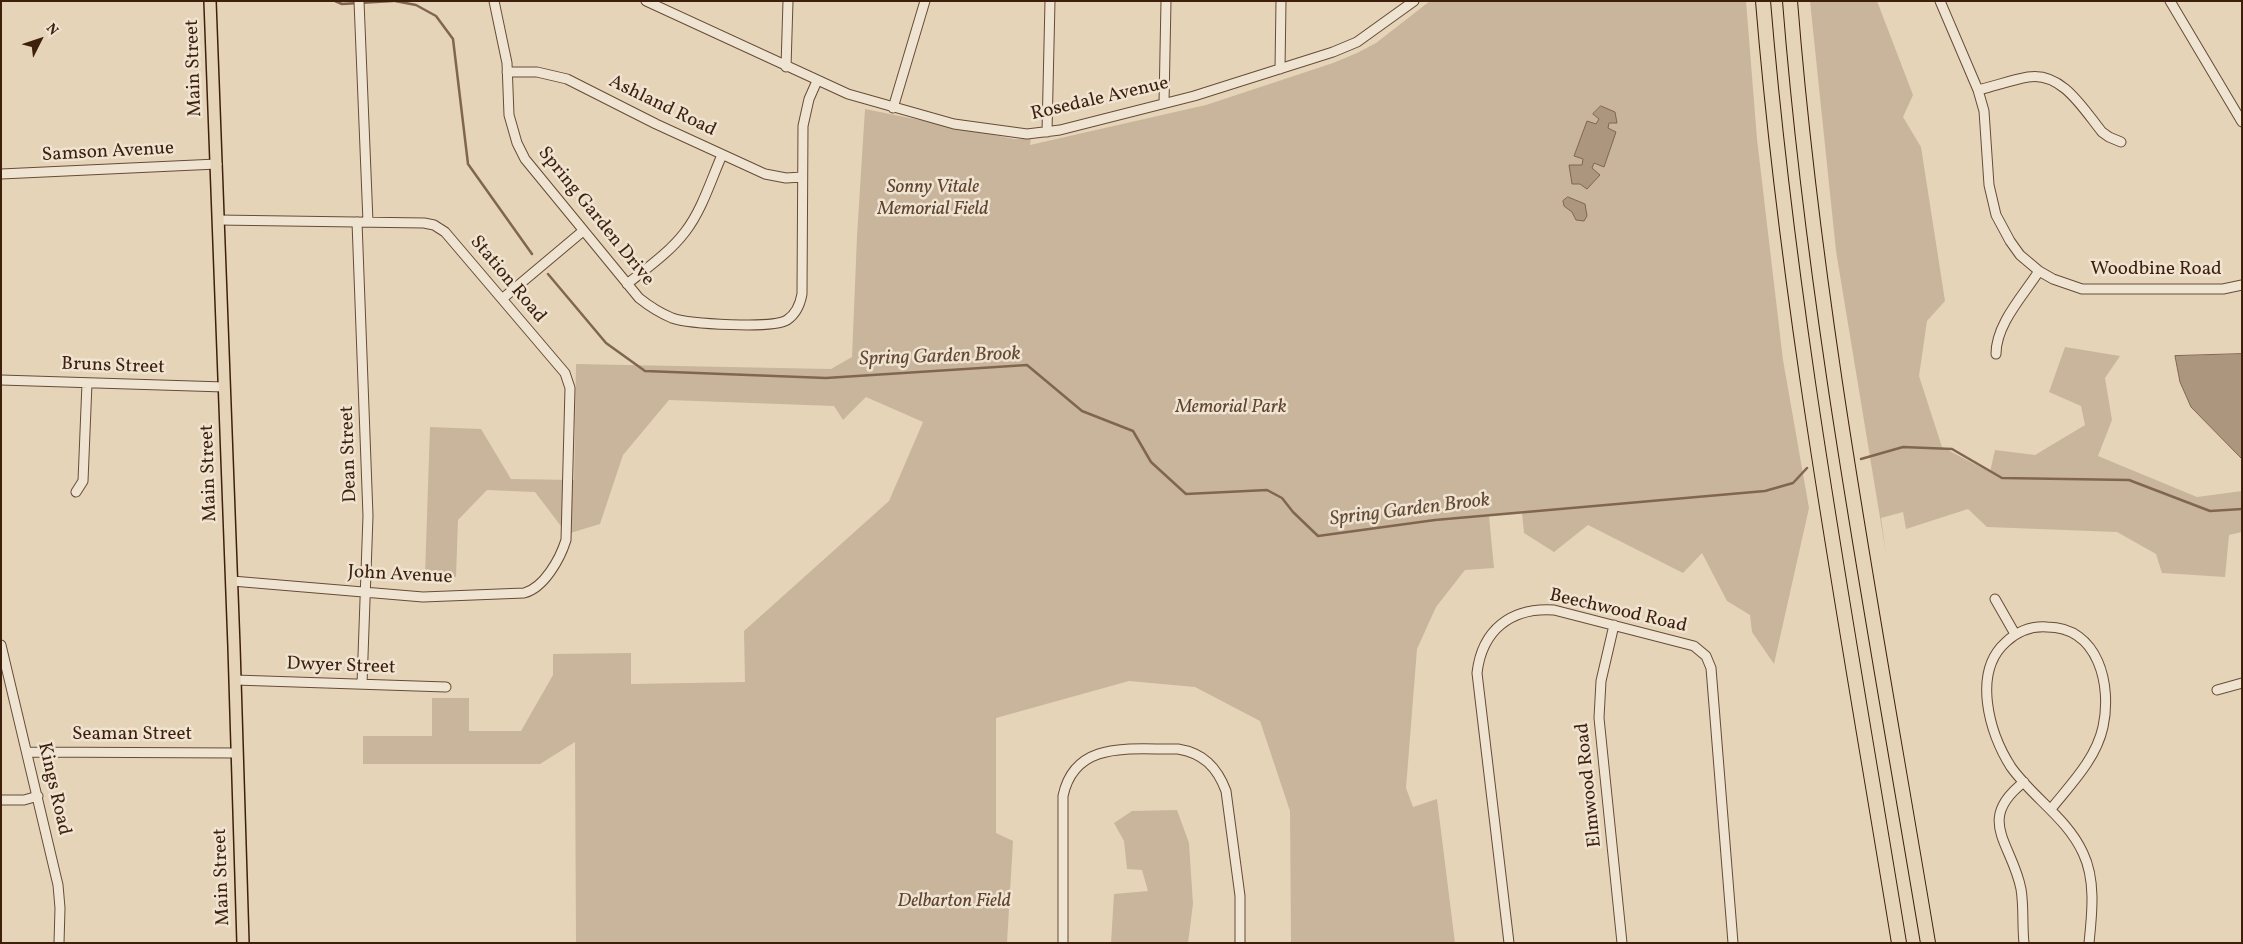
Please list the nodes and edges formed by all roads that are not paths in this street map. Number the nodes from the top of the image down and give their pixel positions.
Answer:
1 (210, 1) edge
2 (494, 1) edge
3 (646, 1) edge
4 (788, 1) edge
5 (925, 1) edge
6 (1050, 1) edge
7 (1166, 1) edge
8 (1281, 1) edge
9 (1398, 1) edge
10 (1414, 1) edge
11 (1763, 1) edge
12 (1790, 1) edge
13 (1940, 1) edge
14 (2170, 1) edge
15 (359, 5) edge
16 (1398, 13) junction
17 (786, 67) junction
18 (1280, 69) junction
19 (507, 72) junction
20 (817, 82) junction
21 (1978, 90) junction
22 (1164, 103) junction
23 (893, 108) junction
24 (2242, 122) edge
25 (1047, 132) junction
26 (2121, 142) dead end
27 (722, 154) junction
28 (217, 164) junction
29 (1, 174) edge
30 (802, 177) junction
31 (218, 220) junction
32 (357, 222) junction
33 (368, 222) junction
34 (583, 231) junction
35 (2039, 271) junction
36 (627, 284) junction
37 (2242, 285) edge
38 (502, 299) junction
39 (1996, 354) dead end
40 (1, 380) edge
41 (87, 382) junction
42 (224, 387) junction
43 (76, 492) dead end
44 (553, 565) joint
45 (232, 581) junction
46 (364, 592) junction
47 (1995, 599) dead end
48 (1614, 625) junction
49 (2016, 634) junction
50 (1, 645) edge
51 (235, 680) junction
52 (2242, 683) edge
53 (362, 684) junction
54 (446, 688) dead end
55 (2217, 690) dead end
56 (27, 752) junction
57 (236, 753) junction
58 (2024, 782) junction
59 (38, 796) junction
60 (1, 800) edge
61 (2051, 809) junction
62 (59, 943) edge
63 (243, 943) edge
64 (1063, 943) edge
65 (1240, 943) edge
66 (1509, 943) edge
67 (1622, 943) edge
68 (1733, 943) edge
69 (1899, 943) edge
70 (1928, 943) edge
71 (2024, 943) edge
72 (2089, 943) edge

1 - 28 main road, Main Street
2 - 19 street, Spring Garden Drive
3 - 17 street, Rosedale Avenue
4 - 17 street
5 - 23 street
6 - 25 street
7 - 22 street
8 - 18 street
9 - 16 street
10 - 16 street, Rosedale Avenue
11 - 69 highway
12 - 70 highway
13 - 21 street, Woodbine Road
14 - 24 street
15 - 33 street
16 - 18 street, Rosedale Avenue
17 - 20 street, Rosedale Avenue
18 - 22 street, Rosedale Avenue
19 - 27 street, Ashland Road
19 - 34 street, Spring Garden Drive
20 - 23 street, Rosedale Avenue
20 - 30 street, Spring Garden Drive
21 - 26 street
21 - 35 street, Woodbine Road
22 - 25 street, Rosedale Avenue
23 - 25 street, Rosedale Avenue
27 - 30 street, Ashland Road
27 - 36 street
28 - 29 street, Samson Avenue
28 - 31 main road, Main Street
30 - 36 street, Spring Garden Drive
31 - 32 street, Station Road
31 - 42 main road, Main Street
32 - 33 street, Station Road
32 - 46 street, Dean Street
33 - 38 street, Station Road
34 - 36 street, Spring Garden Drive
34 - 38 street
35 - 37 street, Woodbine Road
35 - 39 street
38 - 44 street, Station Road
40 - 41 street, Bruns Street
41 - 42 street, Bruns Street
41 - 43 street
42 - 45 main road, Main Street
44 - 46 street, John Avenue
45 - 46 street, John Avenue
45 - 51 main road, Main Street
46 - 53 street, Dean Street
47 - 49 street
48 - 66 street, Beechwood Road
48 - 67 street, Elmwood Road
48 - 68 street, Beechwood Road
49 - 58 street
49 - 61 street
50 - 56 street, Kings Road
51 - 53 street, Dwyer Street
51 - 57 main road, Main Street
52 - 55 street
53 - 54 street, Dwyer Street
56 - 57 street, Seaman Street
56 - 59 street, Kings Road
57 - 63 main road, Main Street
58 - 61 street
58 - 71 street
59 - 60 street
59 - 62 street, Kings Road
61 - 72 street
64 - 65 street

